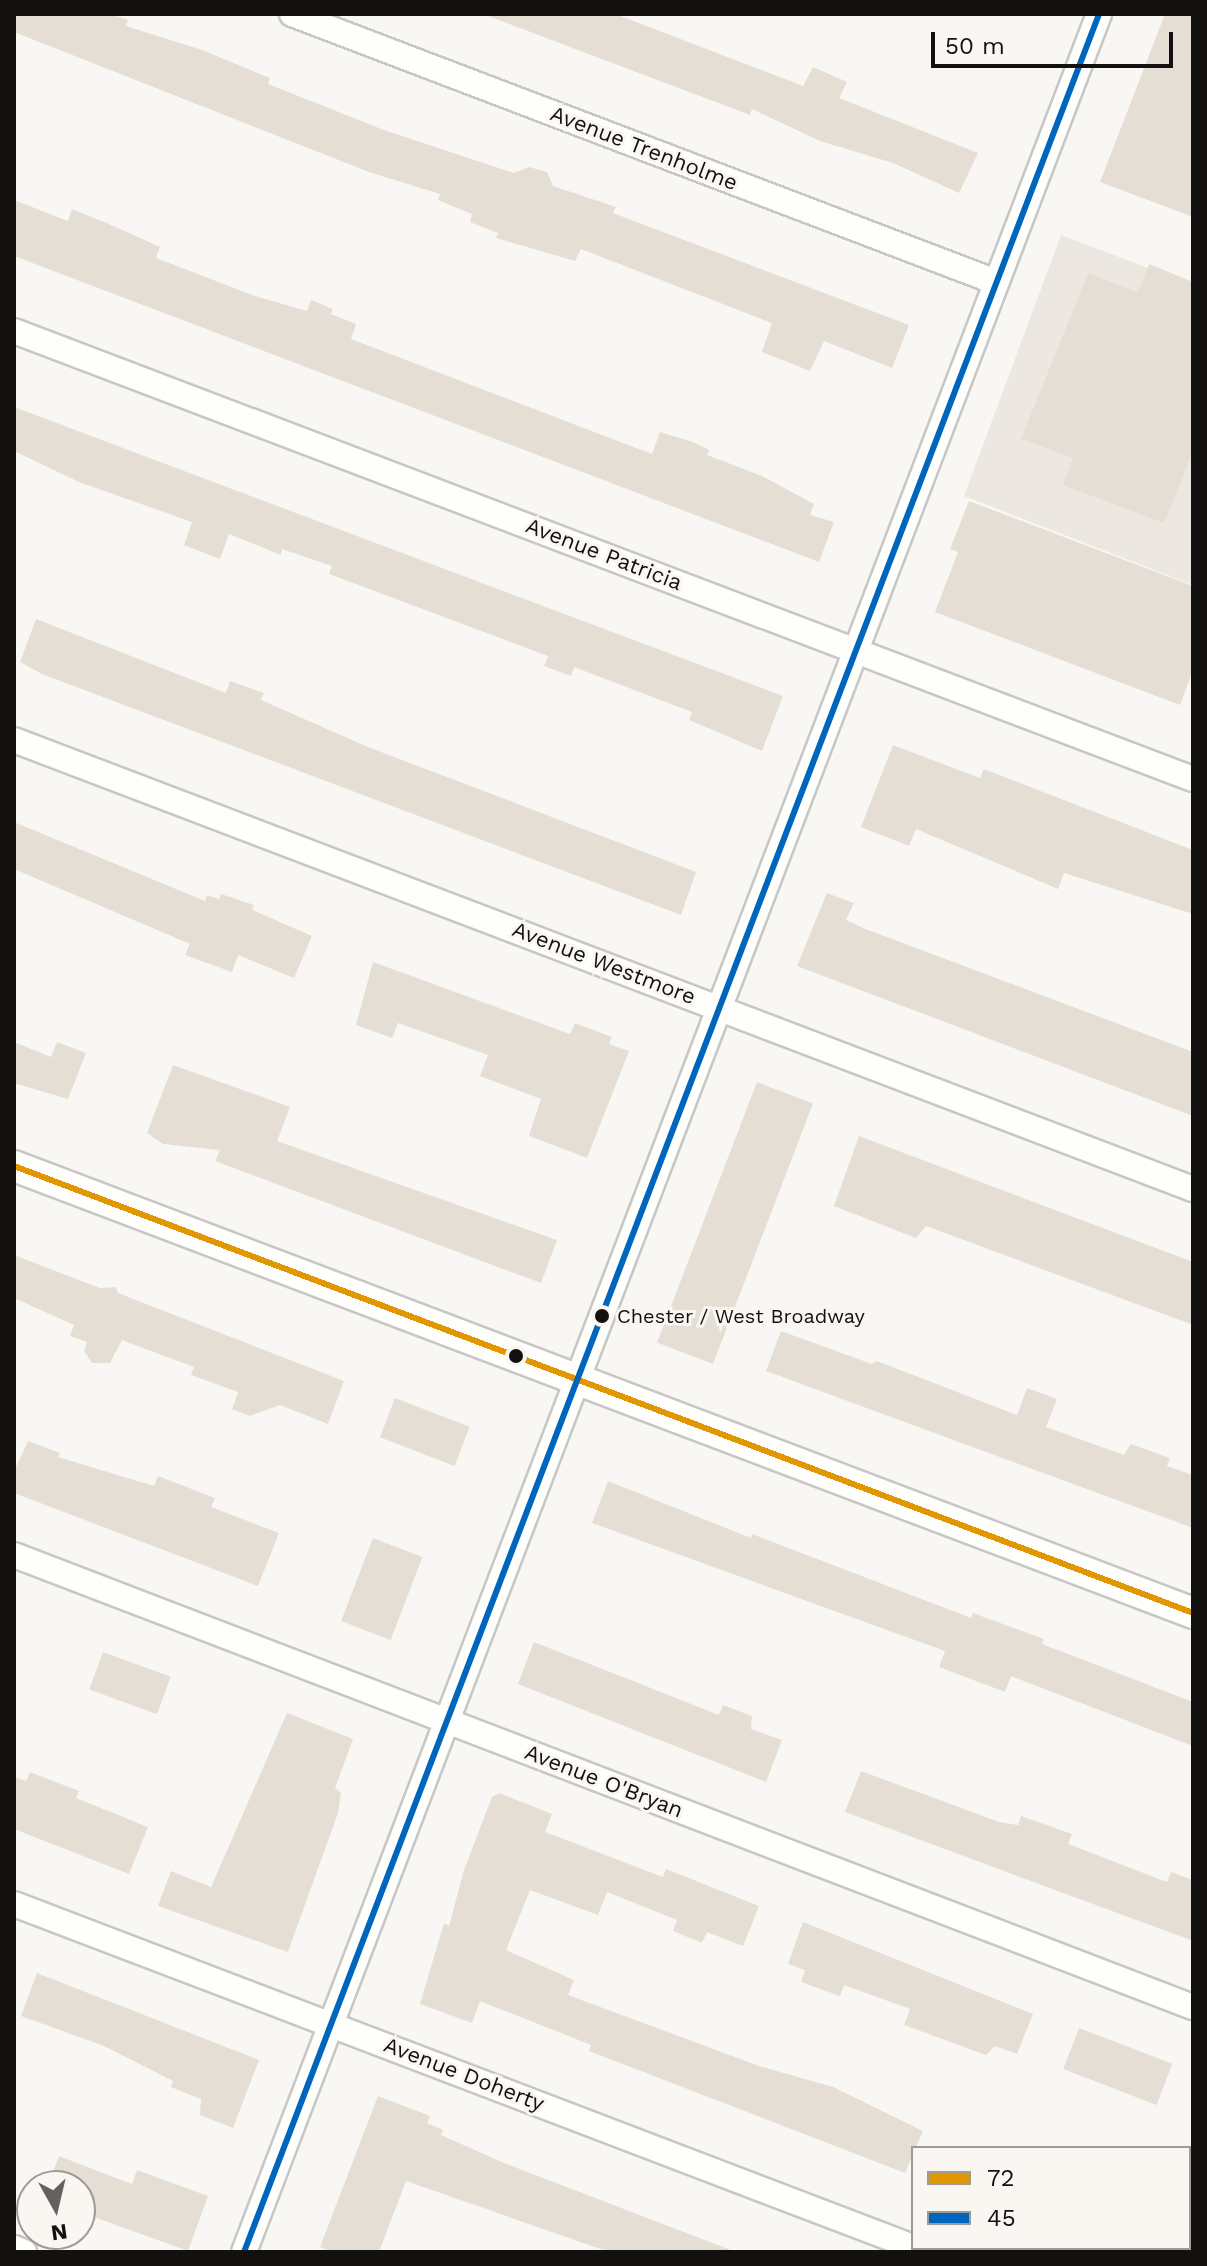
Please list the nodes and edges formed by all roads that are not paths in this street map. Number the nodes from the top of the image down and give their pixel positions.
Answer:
1 (292, 14) edge
2 (1099, 14) edge
3 (996, 282) junction
4 (14, 331) edge
5 (855, 649) junction
6 (14, 740) edge
7 (1193, 779) edge
8 (719, 1006) junction
9 (14, 1166) edge
10 (1193, 1189) edge
11 (575, 1378) junction
12 (14, 1555) edge
13 (1193, 1613) edge
14 (447, 1720) junction
15 (14, 1904) edge
16 (1193, 2007) edge
17 (332, 2024) junction
18 (911, 2246) edge
19 (14, 2248) edge
20 (24, 2252) edge
21 (244, 2252) edge

1 - 3 street, Avenue Trenholme
2 - 3 street
3 - 5 street
4 - 5 street, Avenue Patricia
5 - 7 street, Avenue Patricia
5 - 8 street
6 - 8 street, Avenue Westmore
8 - 10 street, Avenue Westmore
8 - 11 street
9 - 11 street
11 - 13 street
11 - 14 street
12 - 14 street, Avenue O'Bryan
14 - 16 street, Avenue O'Bryan
14 - 17 street
15 - 17 street, Avenue Doherty
17 - 18 street, Avenue Doherty
17 - 21 street
19 - 20 street

